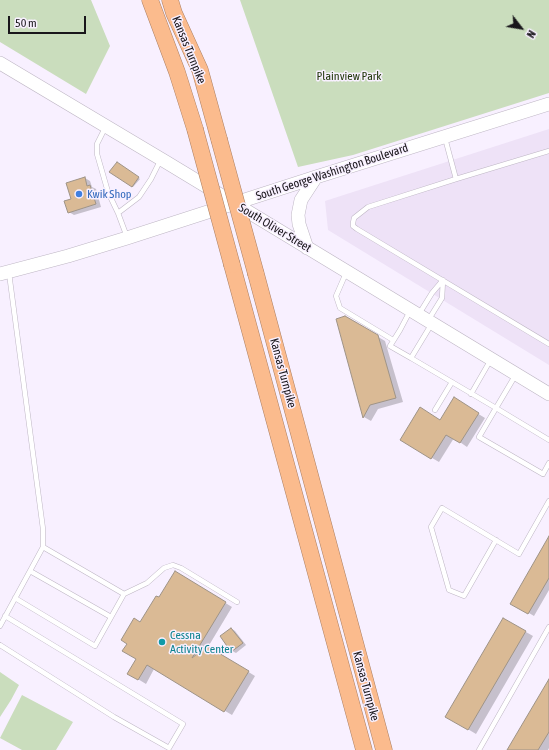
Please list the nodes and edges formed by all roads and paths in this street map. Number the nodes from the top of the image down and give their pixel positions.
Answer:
1 (150, 0) edge
2 (170, 0) edge
3 (0, 63) edge
4 (549, 104) edge
5 (105, 126) junction
6 (444, 136) junction
7 (549, 151) edge
8 (161, 159) junction
9 (316, 177) junction
10 (456, 179) junction
11 (234, 204) junction
12 (118, 213) junction
13 (127, 238) junction
14 (307, 248) junction
15 (347, 272) junction
16 (5, 273) edge
17 (443, 280) junction
18 (422, 317) junction
19 (393, 340) junction
20 (549, 344) edge
21 (411, 358) junction
22 (491, 359) junction
23 (516, 374) junction
24 (452, 382) junction
25 (471, 394) junction
26 (549, 394) edge
27 (496, 408) junction
28 (435, 410) dead end
29 (549, 440) edge
30 (549, 463) edge
31 (549, 502) edge
32 (496, 540) junction
33 (43, 547) junction
34 (30, 571) junction
35 (124, 594) junction
36 (15, 598) junction
37 (237, 602) dead end
38 (6, 616) junction
39 (111, 617) junction
40 (0, 626) edge
41 (549, 627) edge
42 (0, 645) edge
43 (364, 750) edge
44 (384, 750) edge
45 (479, 750) edge

1 - 43 highway, Kansas Turnpike, bridge
2 - 44 highway, Kansas Turnpike, bridge
3 - 5 street, South Oliver Street
4 - 6 street, South George Washington Boulevard
5 - 8 street, South Oliver Street
5 - 12 lane
6 - 9 street, South George Washington Boulevard
6 - 10 lane
7 - 10 lane
8 - 11 street, South Oliver Street
8 - 12 lane
9 - 11 street, South George Washington Boulevard
9 - 14 street
10 - 17 lane
11 - 13 street, South George Washington Boulevard
11 - 14 street, South Oliver Street
12 - 13 lane
13 - 16 street, South George Washington Boulevard
14 - 15 street, South Oliver Street
15 - 18 street, South Oliver Street
15 - 19 lane
16 - 33 lane
17 - 18 lane
17 - 18 lane
17 - 20 lane
18 - 19 lane
18 - 21 lane
18 - 22 street, South Oliver Street
19 - 21 lane
21 - 24 lane
22 - 23 street, South Oliver Street
22 - 25 lane
23 - 26 street, South Oliver Street
23 - 27 lane
24 - 25 lane
24 - 28 lane
25 - 27 lane
27 - 29 lane
27 - 30 lane
31 - 32 lane
32 - 32 lane
33 - 34 lane
33 - 35 lane
34 - 36 lane
34 - 39 lane
35 - 37 lane
35 - 39 lane
36 - 38 lane
36 - 39 lane
38 - 40 lane
38 - 42 lane
41 - 45 lane

